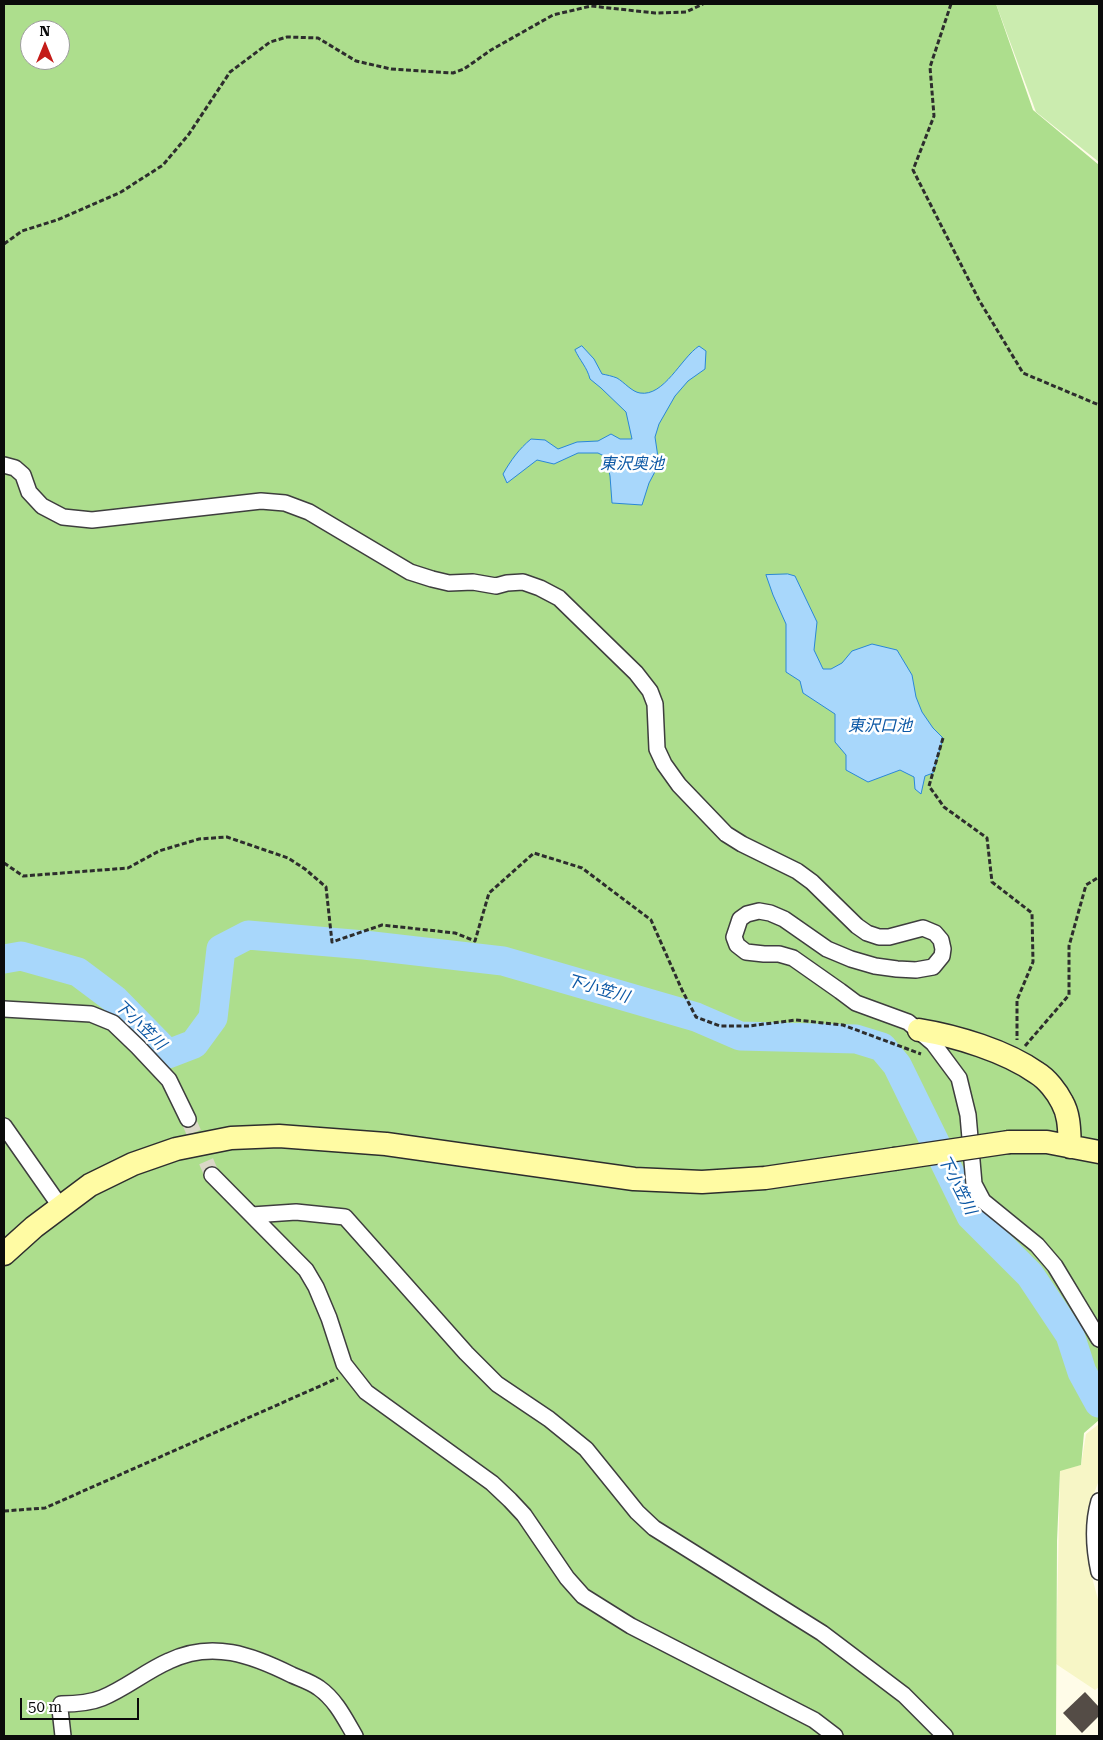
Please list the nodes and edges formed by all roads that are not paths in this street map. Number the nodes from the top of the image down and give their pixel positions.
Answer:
1 (4, 465) edge
2 (4, 1009) edge
3 (918, 1030) junction
4 (188, 1119) tunnel mouth
5 (4, 1126) edge
6 (1070, 1147) junction
7 (1099, 1152) edge
8 (212, 1175) tunnel mouth
9 (60, 1206) junction
10 (252, 1215) junction
11 (4, 1254) edge
12 (1099, 1339) edge
13 (1099, 1501) edge
14 (1099, 1572) edge
15 (63, 1736) edge
16 (355, 1736) edge
17 (835, 1736) edge
18 (945, 1736) edge

1 - 3 street
2 - 4 street
3 - 6 street
3 - 12 street
5 - 9 street
6 - 7 street
6 - 9 street, bridge
8 - 10 street
9 - 11 street
10 - 17 street
10 - 18 street
13 - 14 street
15 - 16 street

